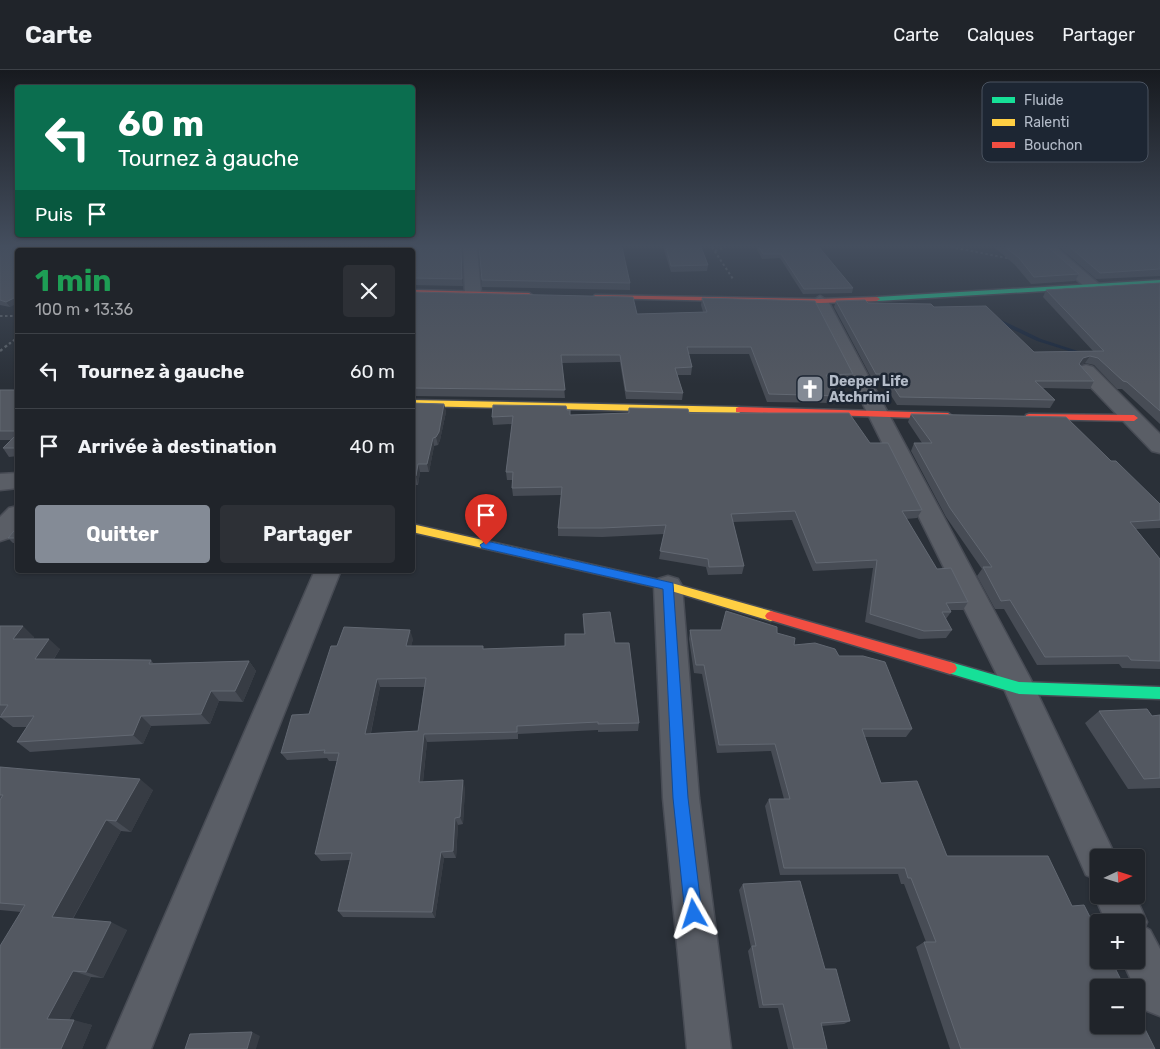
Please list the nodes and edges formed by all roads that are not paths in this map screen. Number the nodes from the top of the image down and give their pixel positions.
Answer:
1 (455, 293) edge
2 (474, 293) joint
3 (989, 293) edge
4 (539, 295) edge
5 (587, 296) edge
6 (820, 301) junction
7 (1086, 371) edge
8 (415, 403) edge
9 (878, 415) junction
10 (956, 416) edge
11 (1016, 416) edge
12 (1134, 418) junction
13 (1160, 446) edge
14 (15, 480) edge
15 (0, 482) edge
16 (15, 517) edge
17 (415, 529) edge
18 (0, 532) edge
19 (327, 573) edge
20 (668, 586) junction
21 (1019, 688) junction
22 (1160, 693) edge
23 (1093, 849) edge
24 (1145, 963) edge
25 (1160, 995) edge
26 (129, 1049) edge
27 (709, 1049) edge

1 - 2 street
2 - 4 street
3 - 6 street
5 - 6 street
6 - 9 street
7 - 12 street
8 - 9 street
9 - 10 street
9 - 21 street
11 - 12 street
12 - 13 street
14 - 15 street
16 - 18 street
17 - 20 street
19 - 26 street
20 - 21 street
20 - 27 street
21 - 22 street
21 - 23 street
24 - 25 street

